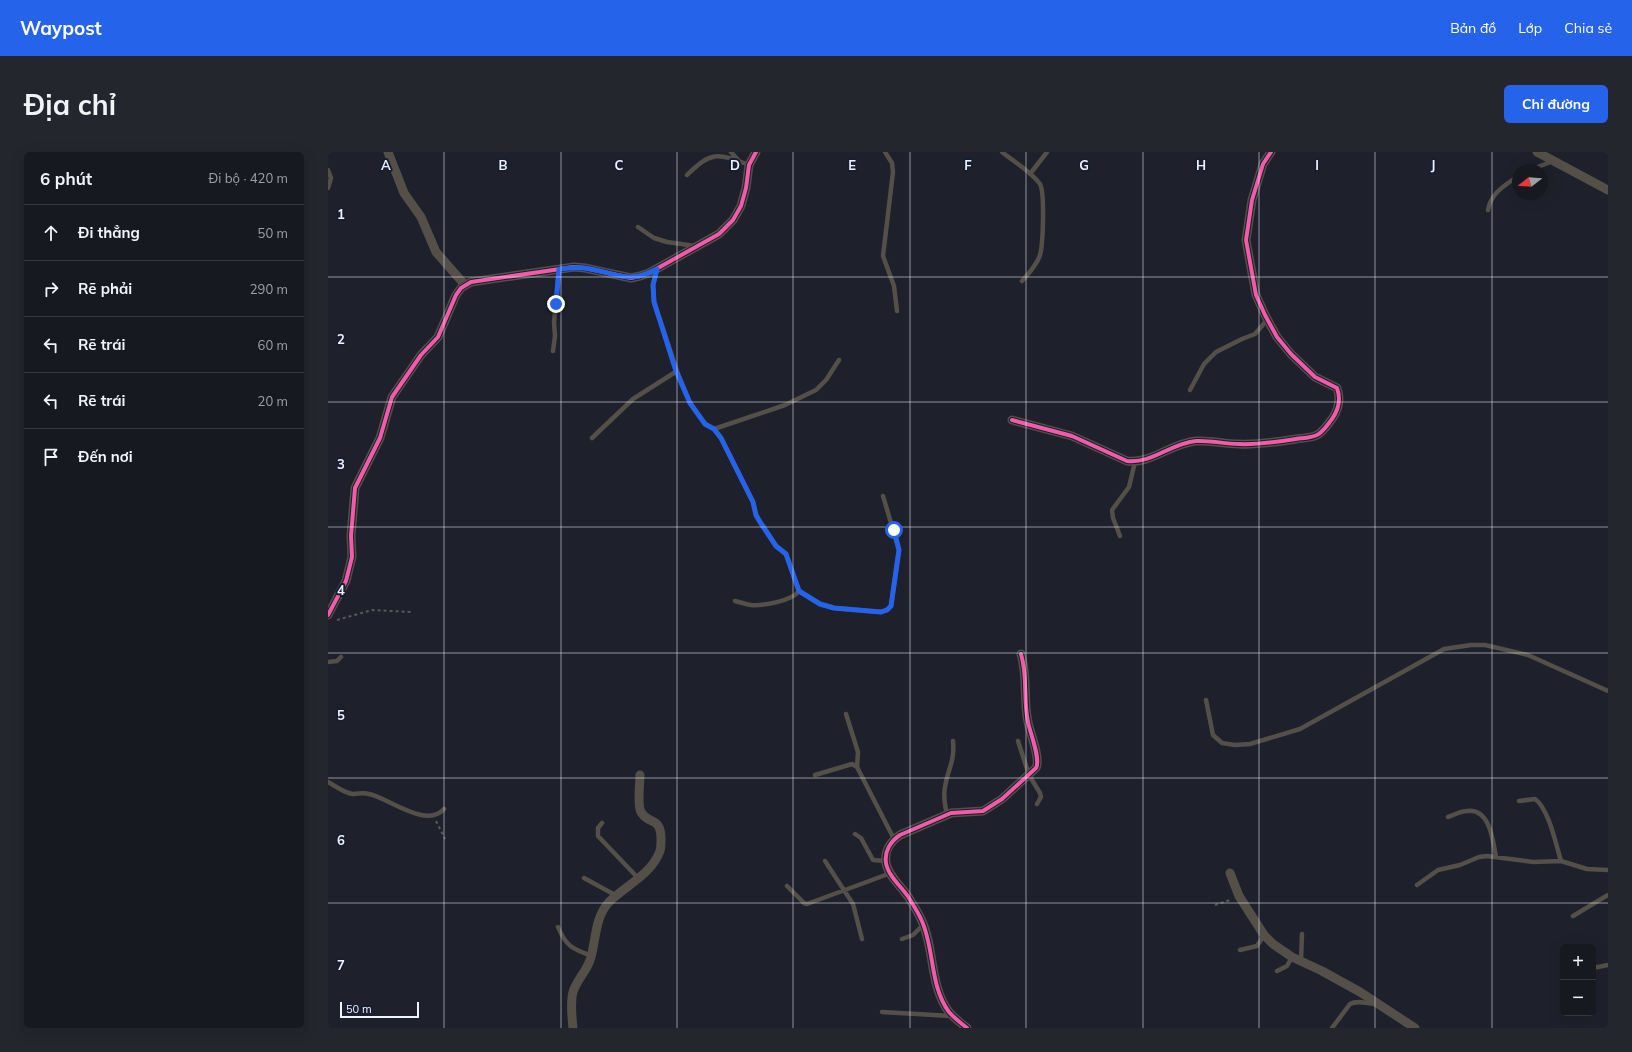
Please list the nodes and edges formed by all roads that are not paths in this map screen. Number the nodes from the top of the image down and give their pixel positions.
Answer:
1 (388, 152) edge
2 (731, 152) edge
3 (756, 152) edge
4 (885, 152) edge
5 (1002, 152) edge
6 (1047, 152) edge
7 (1271, 152) edge
8 (1537, 152) edge
9 (1553, 160) junction
10 (739, 161) junction
11 (1544, 164) edge
12 (748, 165) junction
13 (328, 170) edge
14 (1030, 174) junction
15 (687, 175) dead end
16 (1512, 180) edge
17 (328, 188) edge
18 (1608, 190) edge
19 (1488, 210) dead end
20 (638, 227) dead end
21 (697, 246) junction
22 (559, 269) junction
23 (657, 269) junction
24 (1022, 281) dead end
25 (466, 285) junction
26 (897, 311) dead end
27 (1267, 320) junction
28 (553, 352) dead end
29 (839, 360) dead end
30 (676, 371) junction
31 (1190, 390) dead end
32 (1012, 420) dead end
33 (714, 429) junction
34 (592, 438) dead end
35 (1135, 462) junction
36 (883, 496) dead end
37 (1120, 536) dead end
38 (799, 591) junction
39 (735, 601) dead end
40 (331, 618) edge
41 (1021, 654) dead end
42 (341, 657) dead end
43 (328, 662) edge
44 (1608, 691) edge
45 (1206, 700) dead end
46 (846, 714) dead end
47 (953, 740) dead end
48 (1018, 741) dead end
49 (857, 767) junction
50 (640, 775) dead end
51 (815, 775) dead end
52 (1029, 775) junction
53 (328, 782) edge
54 (1519, 801) dead end
55 (1037, 804) dead end
56 (444, 809) dead end
57 (947, 815) junction
58 (1448, 817) dead end
59 (602, 823) dead end
60 (855, 834) dead end
61 (894, 839) junction
62 (1496, 857) junction
63 (825, 861) dead end
64 (885, 861) junction
65 (1561, 861) junction
66 (1608, 870) edge
67 (890, 873) junction
68 (1230, 873) dead end
69 (584, 878) dead end
70 (638, 878) junction
71 (1417, 885) dead end
72 (787, 886) dead end
73 (844, 890) junction
74 (1608, 895) edge
75 (617, 896) junction
76 (1573, 916) dead end
77 (923, 925) junction
78 (558, 927) dead end
79 (1302, 934) dead end
80 (1264, 935) junction
81 (862, 939) dead end
82 (902, 939) dead end
83 (1240, 950) dead end
84 (592, 956) junction
85 (1292, 957) junction
86 (1301, 961) junction
87 (1608, 965) edge
88 (1596, 967) edge
89 (1277, 971) dead end
90 (1379, 1005) junction
91 (882, 1012) dead end
92 (953, 1016) junction
93 (573, 1028) edge
94 (967, 1028) edge
95 (1332, 1028) edge
96 (1415, 1028) edge

1 - 25 street
2 - 10 lane
3 - 12 street
4 - 26 lane
5 - 14 lane
6 - 14 lane
7 - 27 street
8 - 9 street
9 - 11 lane
9 - 18 street
10 - 12 lane
10 - 15 lane
12 - 21 street
13 - 17 lane
14 - 24 lane
16 - 19 lane
20 - 21 lane
21 - 23 street
22 - 23 street
22 - 25 street
22 - 28 lane
23 - 30 lane
25 - 40 street
27 - 31 lane
27 - 35 street
29 - 33 lane
30 - 33 lane
30 - 34 lane
32 - 35 street
33 - 38 lane
35 - 37 lane
36 - 38 lane
38 - 39 lane
41 - 52 street
42 - 43 lane
44 - 45 lane
46 - 49 lane
47 - 57 lane
48 - 52 lane
49 - 51 lane
49 - 61 lane
50 - 70 street
52 - 55 lane
52 - 57 street
53 - 56 lane
54 - 65 lane
57 - 61 street
58 - 62 lane
59 - 70 lane
60 - 64 lane
61 - 64 street
62 - 65 lane
62 - 71 lane
63 - 73 lane
64 - 67 street
65 - 66 lane
67 - 73 lane
67 - 77 street
68 - 80 street
69 - 75 lane
70 - 75 street
72 - 73 lane
73 - 81 lane
74 - 76 lane
75 - 84 street
77 - 82 lane
77 - 92 street
78 - 84 lane
79 - 86 lane
80 - 83 lane
80 - 85 street
84 - 93 street
85 - 86 street
85 - 89 lane
86 - 90 street
87 - 88 lane
90 - 95 lane
90 - 96 street
91 - 92 lane
92 - 94 street

